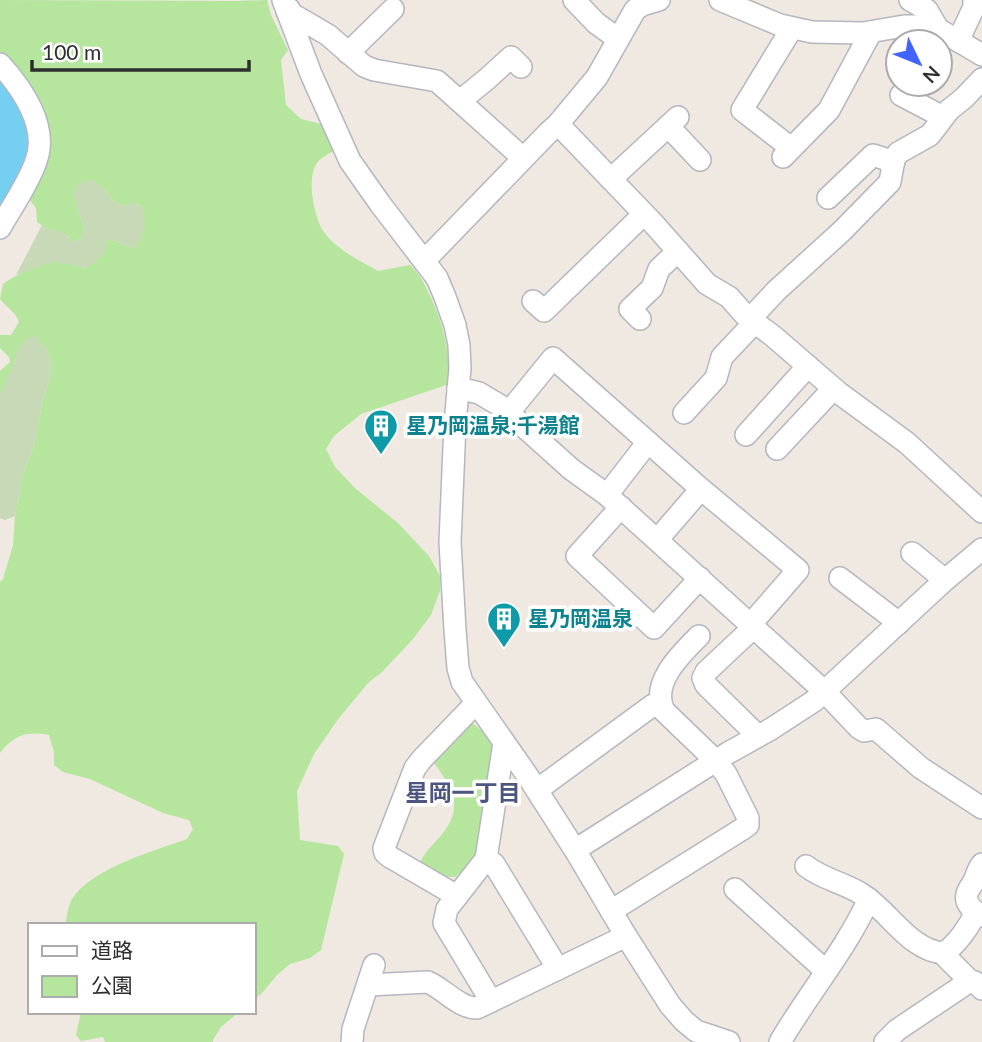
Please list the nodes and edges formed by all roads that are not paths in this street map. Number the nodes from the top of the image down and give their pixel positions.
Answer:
1 (659, 0) edge
2 (720, 0) edge
3 (910, 0) edge
4 (974, 0) edge
5 (289, 4) edge
6 (572, 4) edge
7 (393, 9) dead end
8 (792, 28) junction
9 (893, 28) edge
10 (931, 28) edge
11 (937, 28) edge
12 (884, 30) edge
13 (871, 32) junction
14 (618, 39) junction
15 (954, 39) edge
16 (958, 41) junction
17 (348, 53) junction
18 (982, 55) edge
19 (0, 64) edge
20 (521, 67) dead end
21 (982, 79) edge
22 (907, 98) edge
23 (460, 101) junction
24 (943, 117) junction
25 (558, 124) junction
26 (523, 158) junction
27 (700, 160) dead end
28 (894, 162) junction
29 (611, 179) junction
30 (862, 210) junction
31 (644, 214) junction
32 (0, 228) edge
33 (678, 251) junction
34 (424, 261) junction
35 (533, 301) dead end
36 (640, 319) dead end
37 (752, 321) junction
38 (807, 366) junction
39 (458, 388) junction
40 (833, 389) junction
41 (509, 412) junction
42 (684, 413) dead end
43 (745, 434) dead end
44 (648, 442) junction
45 (777, 449) dead end
46 (701, 489) junction
47 (614, 501) junction
48 (982, 512) edge
49 (658, 539) junction
50 (982, 550) edge
51 (912, 553) dead end
52 (700, 578) junction
53 (840, 578) dead end
54 (945, 580) junction
55 (899, 623) junction
56 (752, 625) junction
57 (699, 636) dead end
58 (824, 691) junction
59 (476, 703) junction
60 (660, 703) junction
61 (758, 736) junction
62 (504, 743) junction
63 (716, 761) junction
64 (537, 790) junction
65 (982, 808) edge
66 (575, 850) junction
67 (486, 859) junction
68 (982, 864) edge
69 (806, 866) dead end
70 (735, 889) dead end
71 (457, 896) junction
72 (869, 900) junction
73 (611, 911) junction
74 (979, 914) edge
75 (626, 936) junction
76 (944, 953) junction
77 (558, 969) junction
78 (827, 971) junction
79 (976, 985) edge
80 (491, 1001) junction
81 (694, 1036) edge
82 (352, 1042) edge
83 (729, 1042) edge
84 (780, 1042) edge
85 (885, 1042) edge

1 - 14 street
2 - 8 street
3 - 11 street
4 - 16 street
5 - 17 street
5 - 34 street
6 - 14 street
7 - 17 street
8 - 13 street
8 - 13 street
9 - 10 street
12 - 13 street
14 - 25 street
15 - 16 street
16 - 18 street
17 - 23 street
19 - 32 street
20 - 23 street
21 - 24 street
22 - 24 street
23 - 26 street
24 - 28 street
25 - 26 street
25 - 29 street
26 - 34 street
27 - 29 street
28 - 30 street
28 - 30 street
29 - 31 street
30 - 37 street
31 - 33 street
31 - 35 street
33 - 36 street
33 - 37 street
34 - 39 street
37 - 38 street
37 - 42 street
38 - 40 street
38 - 43 street
39 - 41 street
39 - 59 street
40 - 45 street
40 - 48 street
41 - 44 street
41 - 47 street
44 - 46 street
44 - 47 street
46 - 49 street
46 - 56 street
47 - 49 street
47 - 52 street
49 - 52 street
50 - 54 street
51 - 54 street
52 - 56 street
53 - 55 street
54 - 55 street
55 - 58 street
56 - 58 street
56 - 61 street
57 - 60 street
58 - 61 street
58 - 65 street
59 - 62 street
59 - 71 street
60 - 63 street
60 - 64 street
61 - 63 street
62 - 64 street
62 - 67 street
63 - 66 street
63 - 73 street
64 - 66 street
66 - 73 street
67 - 71 street
67 - 77 street
68 - 74 street
69 - 72 street
70 - 78 street
71 - 80 street
72 - 76 street
72 - 78 street
73 - 75 street
74 - 76 street
75 - 77 street
75 - 81 street
76 - 79 street
77 - 80 street
78 - 84 street
79 - 85 street
80 - 82 street
81 - 83 street

